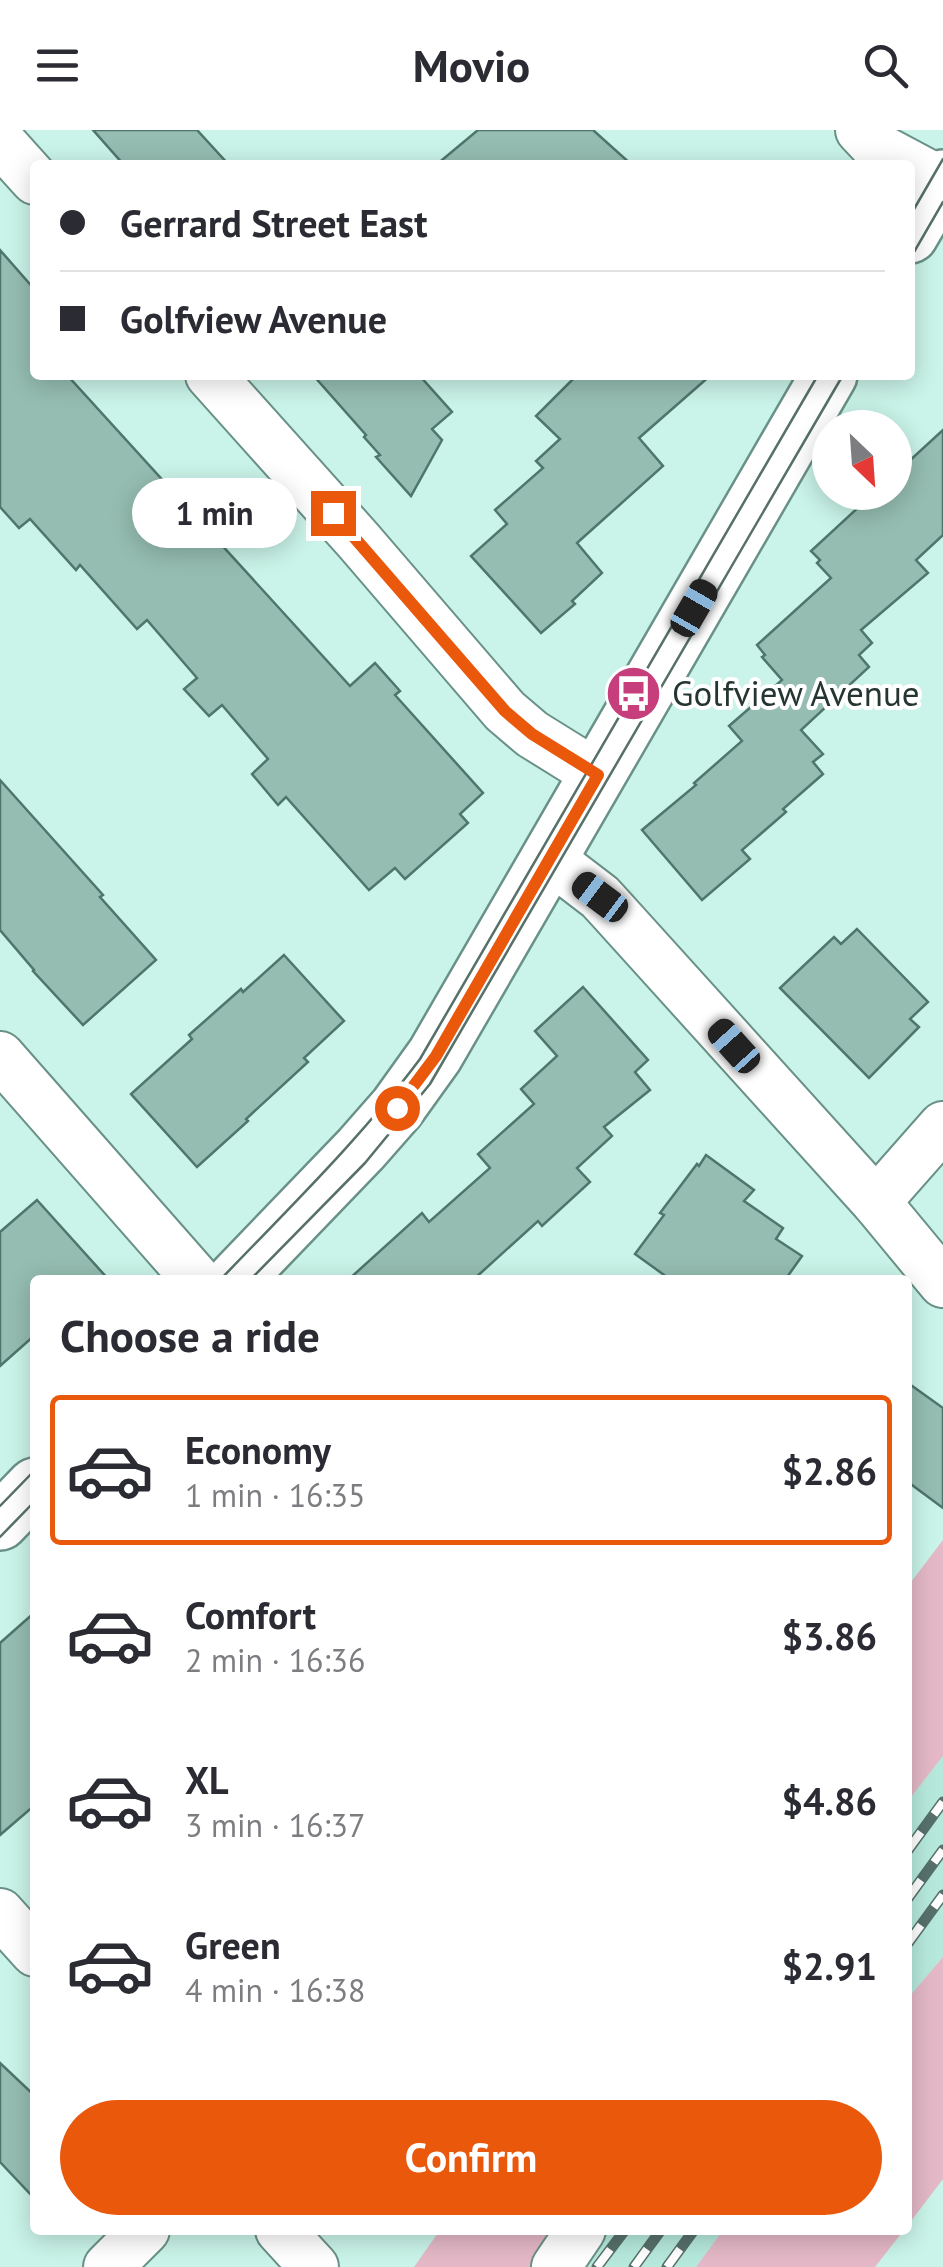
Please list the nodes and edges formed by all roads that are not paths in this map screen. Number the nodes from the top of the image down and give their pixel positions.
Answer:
1 (860, 130) edge
2 (0, 141) edge
3 (903, 160) edge
4 (915, 166) edge
5 (30, 174) edge
6 (942, 180) edge
7 (915, 227) edge
8 (214, 380) edge
9 (826, 380) edge
10 (598, 775) junction
11 (549, 858) junction
12 (0, 1056) edge
13 (943, 1126) edge
14 (876, 1202) junction
15 (194, 1275) edge
16 (240, 1275) edge
17 (943, 1283) edge
18 (30, 1491) edge
19 (0, 1522) edge
20 (0, 1912) edge
21 (30, 1946) edge
22 (139, 2235) edge
23 (285, 2235) edge
24 (577, 2235) edge
25 (108, 2267) edge
26 (314, 2267) edge
27 (556, 2267) edge

1 - 3 street
2 - 5 street
4 - 6 street
6 - 7 main road
8 - 10 street
9 - 10 main road
10 - 11 main road
11 - 14 street
11 - 16 main road
12 - 15 street
13 - 14 street
14 - 17 street
18 - 19 main road
20 - 21 street
22 - 25 street
23 - 26 street
24 - 27 street

